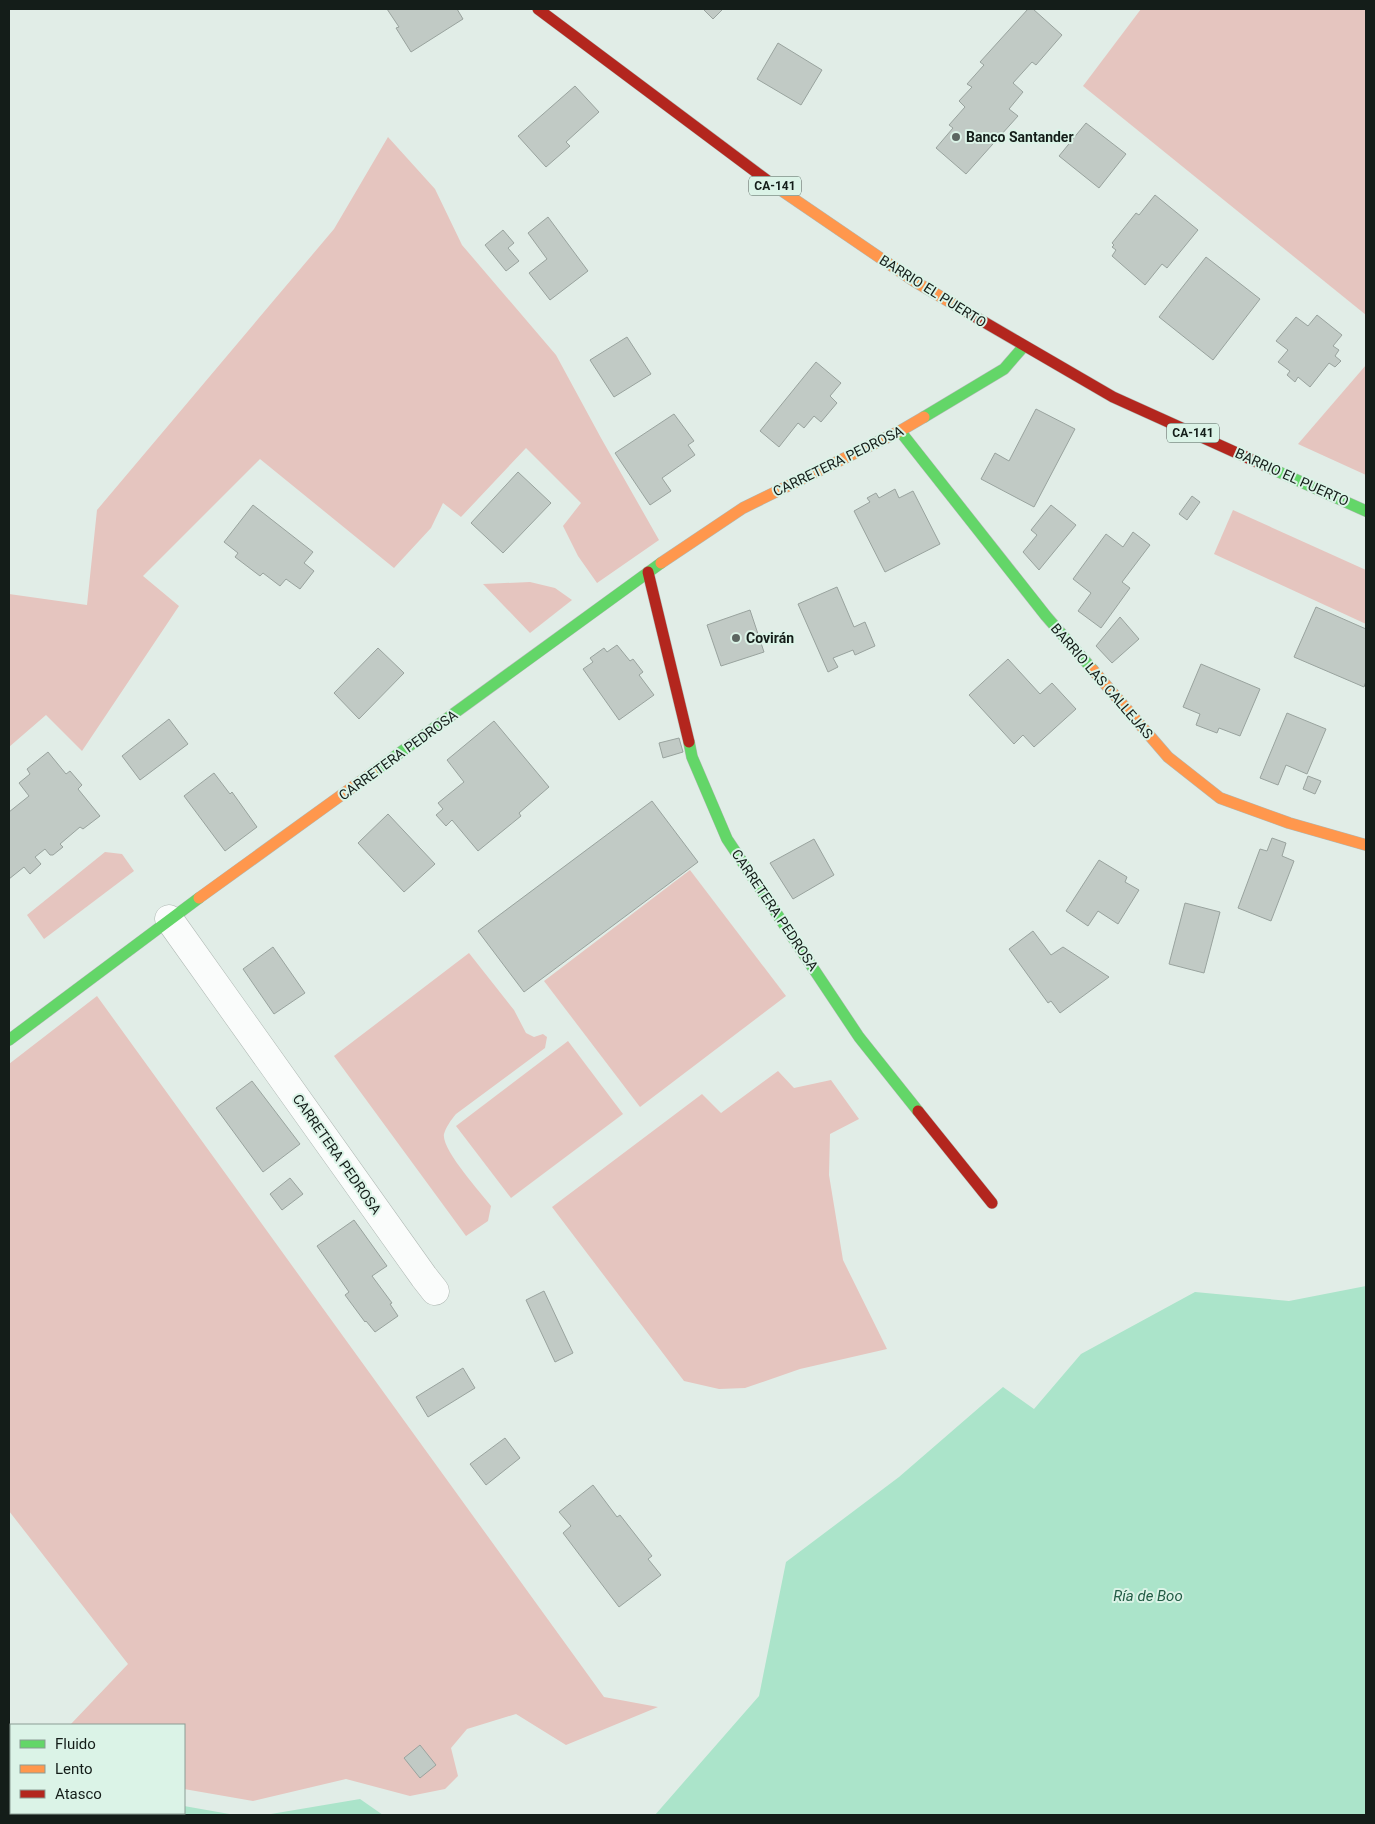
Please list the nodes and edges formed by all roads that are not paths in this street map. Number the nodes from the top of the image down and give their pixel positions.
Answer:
1 (549, 12) edge
2 (1024, 346) junction
3 (900, 431) junction
4 (1366, 511) edge
5 (648, 572) junction
6 (1366, 845) edge
7 (169, 919) junction
8 (9, 1040) edge
9 (992, 1203) dead end
10 (435, 1292) dead end

1 - 2 street, BARRIO EL PUERTO / CA-141
2 - 3 street, CARRETERA PEDROSA
2 - 4 street, BARRIO EL PUERTO / CA-141
3 - 5 street, CARRETERA PEDROSA
3 - 6 street, BARRIO LAS CALLEJAS
5 - 7 street, CARRETERA PEDROSA
5 - 9 street, CARRETERA PEDROSA
7 - 8 street, CARRETERA PEDROSA
7 - 10 street, CARRETERA PEDROSA

